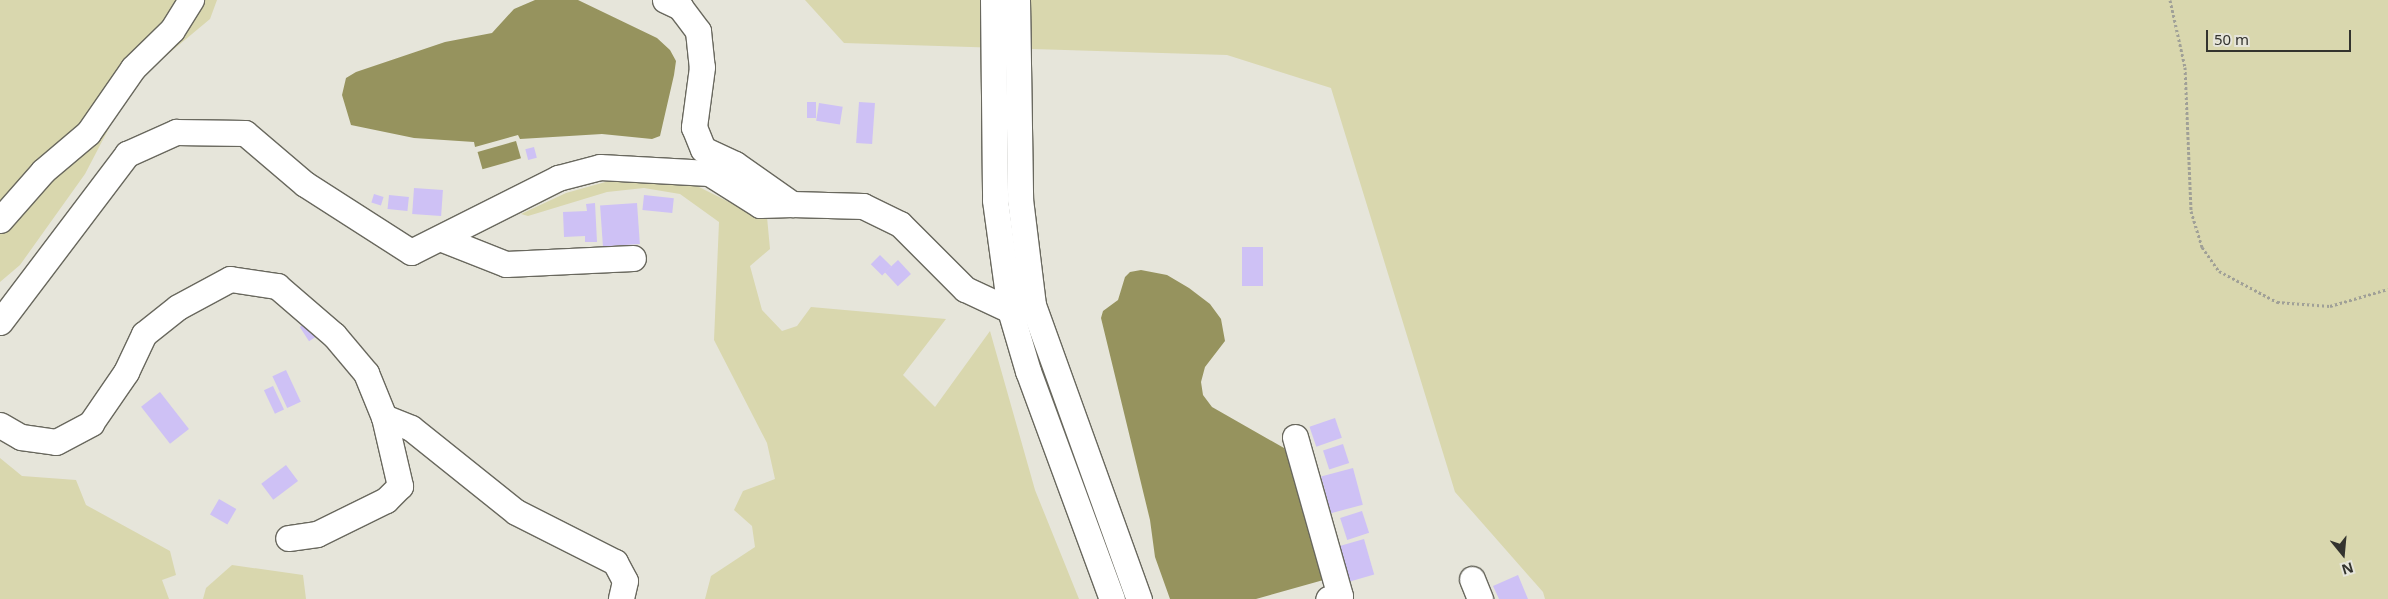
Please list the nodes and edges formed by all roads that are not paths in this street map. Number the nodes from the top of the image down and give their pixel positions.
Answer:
1 (191, 0) edge
2 (665, 0) edge
3 (993, 0) edge
4 (1017, 0) edge
5 (792, 204) junction
6 (0, 220) edge
7 (440, 238) junction
8 (633, 258) dead end
9 (1022, 307) junction
10 (0, 322) edge
11 (384, 418) junction
12 (0, 425) edge
13 (1295, 438) dead end
14 (288, 538) dead end
15 (622, 599) edge
16 (1112, 599) edge
17 (1139, 599) edge
18 (1328, 599) edge

1 - 6 street
2 - 5 street
3 - 9 street
4 - 9 street
5 - 7 street
5 - 9 street
7 - 8 street
7 - 10 street
9 - 16 street
9 - 17 street
11 - 12 street
11 - 14 street
11 - 15 street
13 - 18 street

